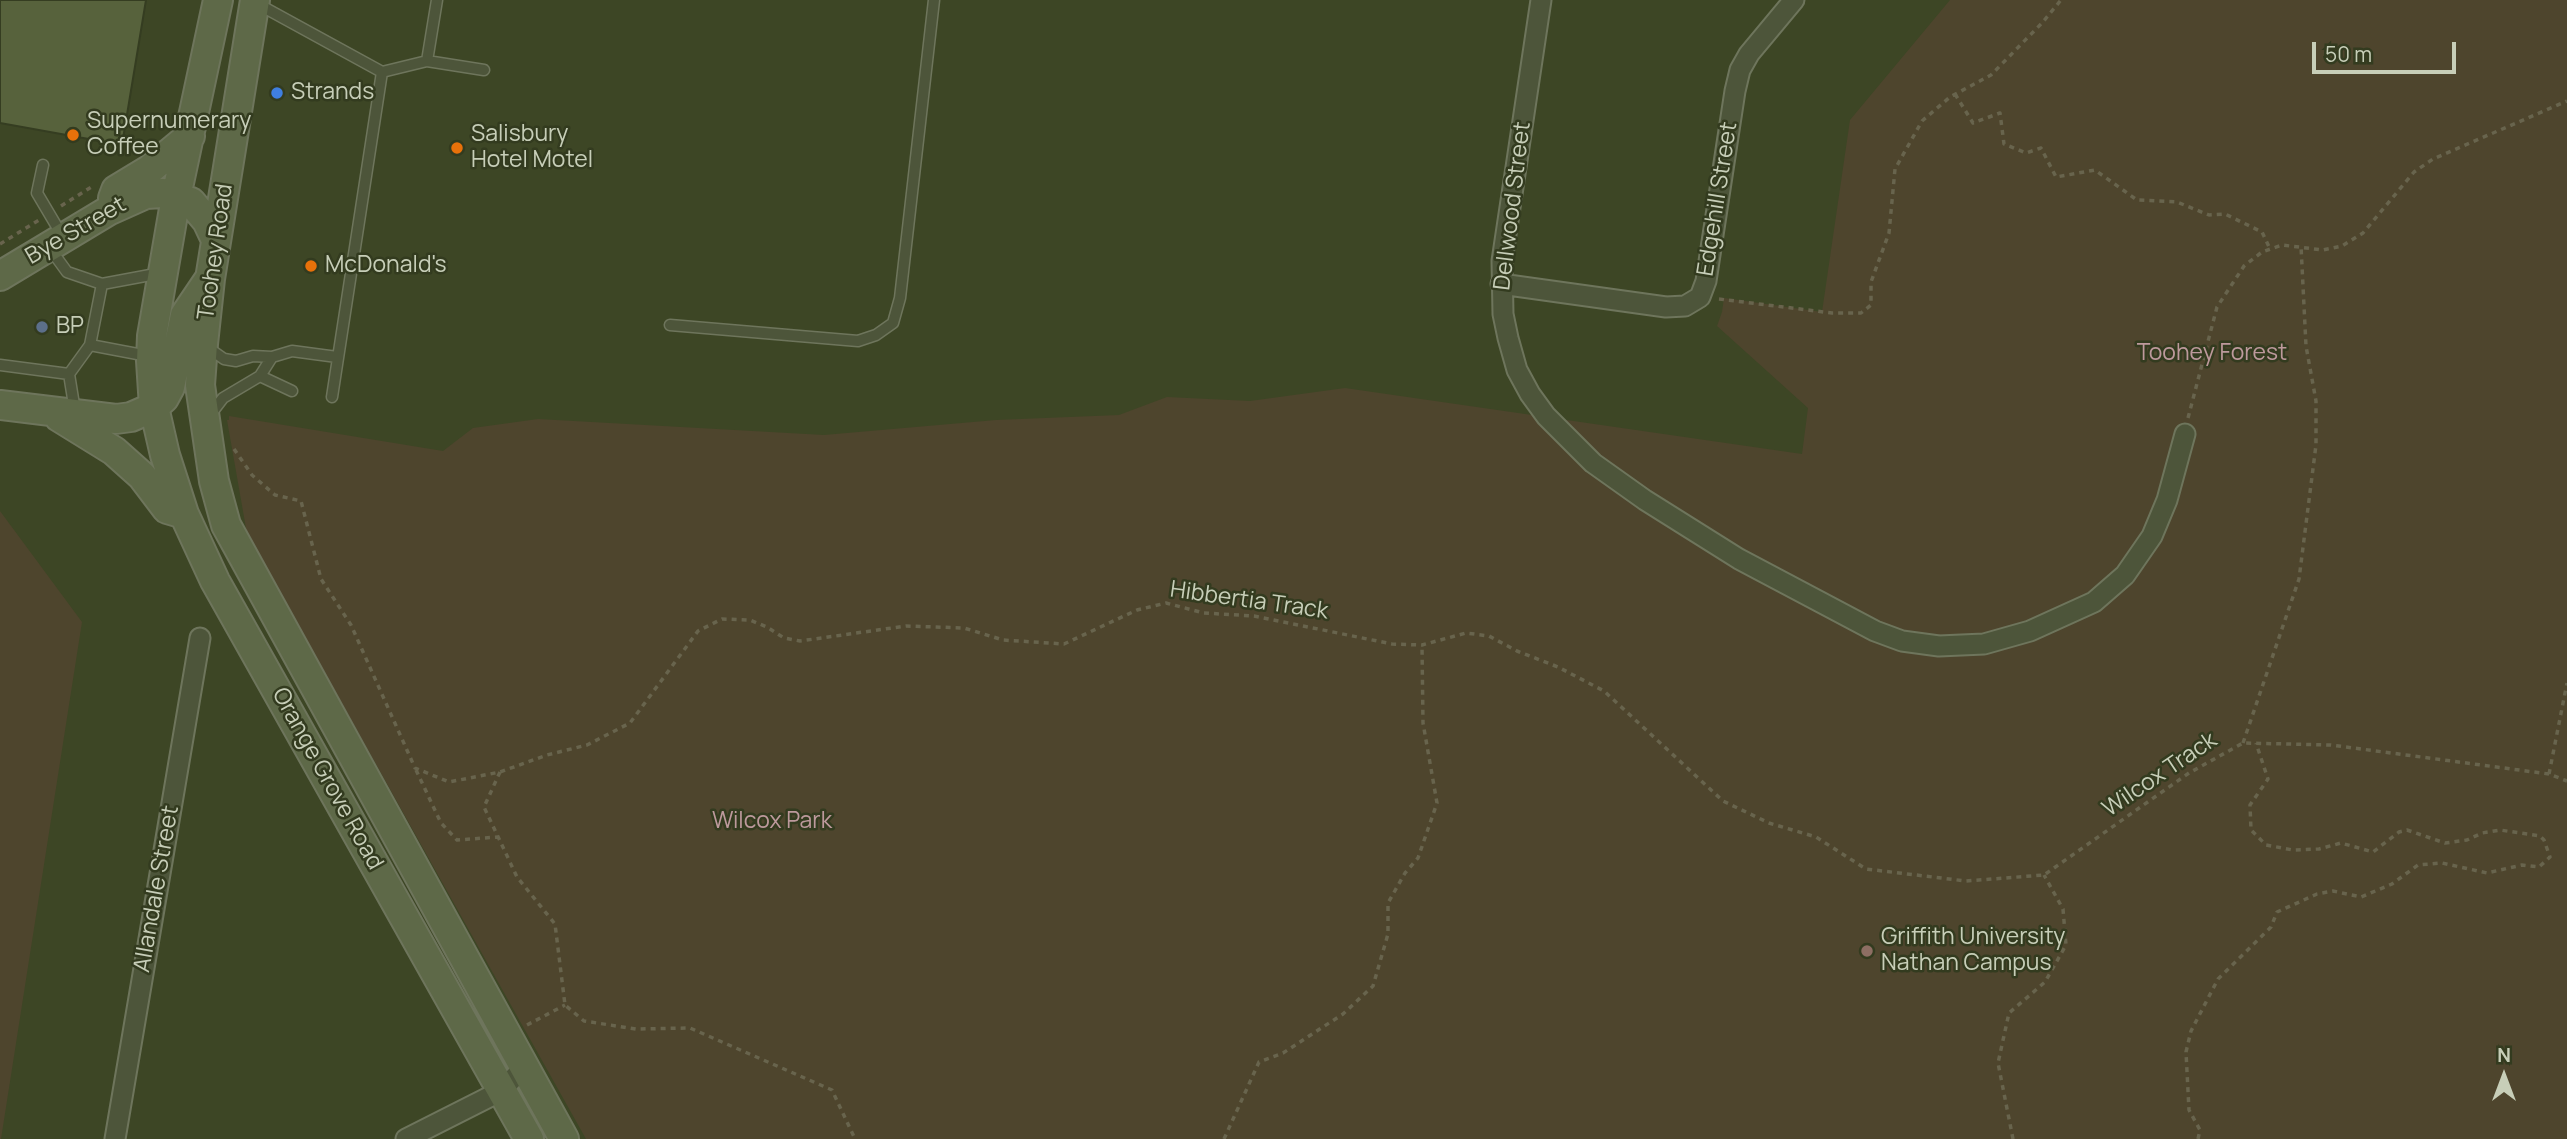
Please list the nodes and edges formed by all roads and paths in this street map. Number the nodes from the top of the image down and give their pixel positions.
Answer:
1 (218, 0) edge
2 (438, 0) edge
3 (934, 0) edge
4 (1541, 0) edge
5 (1794, 0) edge
6 (2061, 0) edge
7 (255, 1) edge
8 (428, 61) junction
9 (484, 70) dead end
10 (382, 72) junction
11 (1955, 94) junction
12 (2567, 101) edge
13 (190, 136) junction
14 (43, 164) dead end
15 (101, 181) dead end
16 (176, 197) junction
17 (108, 211) junction
18 (54, 232) junction
19 (216, 240) junction
20 (0, 244) edge
21 (2301, 246) junction
22 (2270, 249) junction
23 (162, 273) junction
24 (0, 275) edge
25 (210, 279) junction
26 (102, 284) junction
27 (1501, 284) junction
28 (1700, 297) junction
29 (670, 325) dead end
30 (203, 344) junction
31 (90, 345) junction
32 (151, 357) junction
33 (271, 357) junction
34 (337, 357) junction
35 (0, 367) edge
36 (69, 373) junction
37 (260, 376) junction
38 (292, 391) dead end
39 (331, 397) dead end
40 (0, 405) edge
41 (154, 407) junction
42 (65, 415) junction
43 (204, 422) junction
44 (2185, 433) joint
45 (233, 446) dead end
46 (184, 514) junction
47 (200, 638) dead end
48 (1422, 645) junction
49 (2567, 683) edge
50 (2243, 743) junction
51 (2256, 743) junction
52 (415, 768) junction
53 (500, 772) junction
54 (2549, 774) junction
55 (2567, 781) edge
56 (498, 837) junction
57 (2044, 875) junction
58 (565, 1005) junction
59 (508, 1035) junction
60 (525, 1066) junction
61 (501, 1091) junction
62 (114, 1139) edge
63 (406, 1139) edge
64 (529, 1139) edge
65 (564, 1139) edge
66 (855, 1139) edge
67 (1224, 1139) edge
68 (2013, 1139) edge
69 (2198, 1139) edge

1 - 13 main road, Toohey Road
2 - 8 lane
3 - 29 lane
4 - 27 street, Dellwood Street
5 - 28 street, Edgehill Street
6 - 11 path
7 - 10 lane
7 - 19 main road, Toohey Road
8 - 9 lane
8 - 10 lane
10 - 34 lane
11 - 22 path
11 - 28 path
12 - 21 path
13 - 16 main road, Toohey Road
13 - 17 main road
14 - 18 lane
15 - 18 path
16 - 17 main road, Bye Street
16 - 19 main road
16 - 23 main road, Toohey Road
17 - 18 main road, Bye Street
18 - 20 path
18 - 24 main road, Bye Street
18 - 26 lane
19 - 25 main road, Toohey Road
21 - 22 path
21 - 50 path
22 - 44 path
23 - 26 lane
23 - 32 main road, Toohey Road
25 - 30 main road, Toohey Road
25 - 41 main road
26 - 31 lane
27 - 28 street, Edgehill Street
27 - 44 street, Dellwood Street
30 - 33 lane
30 - 43 main road, Toohey Road
31 - 32 lane
31 - 36 lane
32 - 41 main road, Toohey Road
33 - 34 lane
33 - 37 lane
34 - 39 lane
35 - 36 lane
36 - 42 lane
37 - 38 lane
37 - 43 lane
40 - 42 main road
41 - 42 main road
41 - 46 main road, Orange Grove Road
42 - 46 main road
43 - 59 main road, Orange Grove Road
45 - 52 path
46 - 61 main road, Orange Grove Road
47 - 62 street, Allandale Street
48 - 53 path, Hibbertia Track
48 - 57 path, Hibbertia Track
48 - 67 path
49 - 54 path
50 - 51 path, Wilcox Track
50 - 57 path, Wilcox Track
51 - 54 path, Wilcox Track
51 - 69 path
52 - 53 path, Hibbertia Track
52 - 56 path
53 - 56 path
54 - 55 path, Wilcox Track
56 - 58 path
57 - 68 path
58 - 59 path
58 - 66 path
59 - 60 main road, Orange Grove Road
60 - 61 street
60 - 65 main road, Orange Grove Road
61 - 63 street
61 - 64 main road, Orange Grove Road

